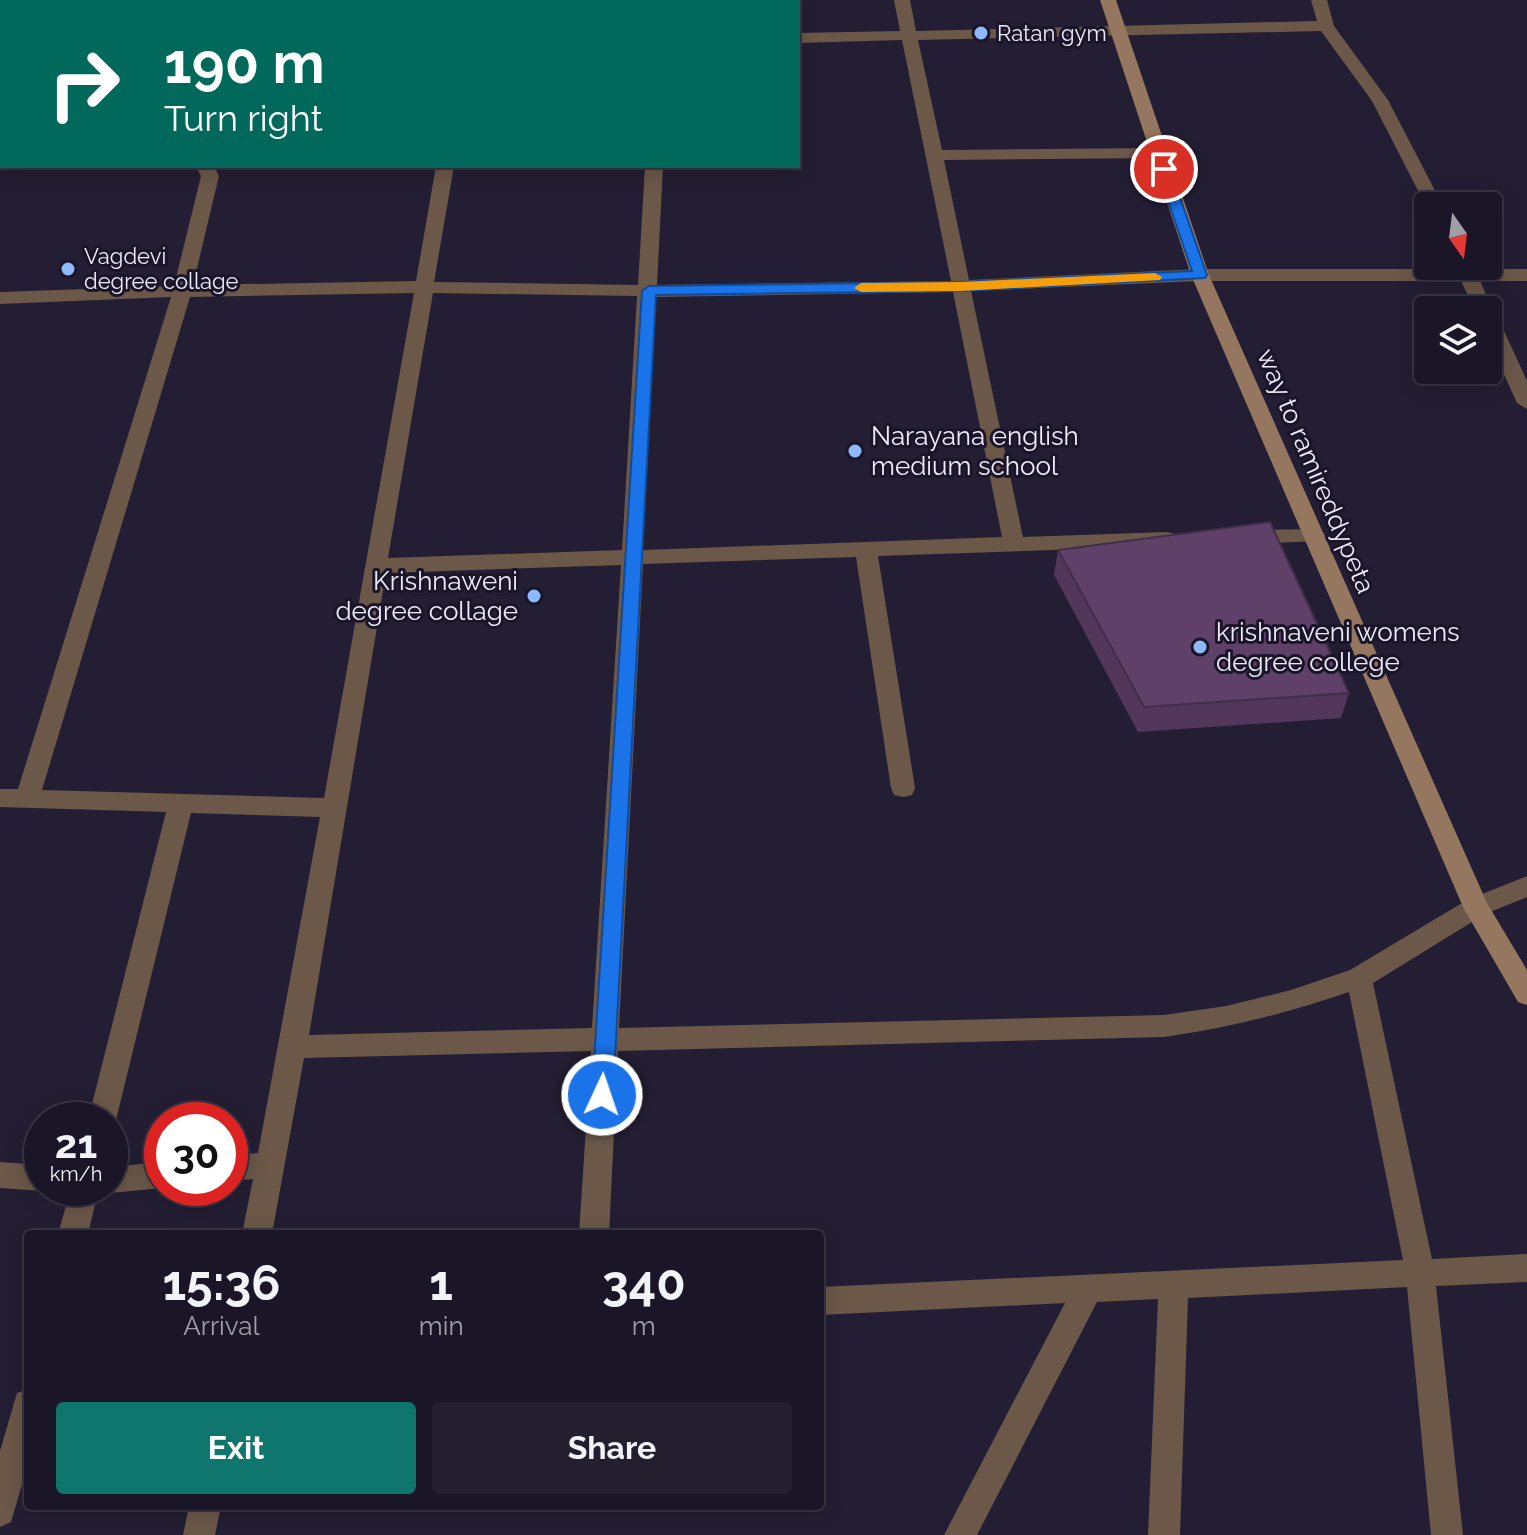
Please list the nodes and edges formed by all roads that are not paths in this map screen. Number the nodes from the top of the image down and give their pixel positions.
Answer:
1 (902, 0) edge
2 (1108, 0) edge
3 (1319, 0) edge
4 (1326, 26) junction
5 (1119, 31) junction
6 (909, 36) junction
7 (800, 38) edge
8 (1159, 153) junction
9 (935, 155) junction
10 (206, 168) edge
11 (445, 168) edge
12 (654, 168) edge
13 (1427, 192) edge
14 (1414, 271) edge
15 (1502, 273) edge
16 (1200, 275) junction
17 (1527, 275) edge
18 (961, 286) junction
19 (425, 287) junction
20 (649, 291) junction
21 (182, 292) junction
22 (0, 298) edge
23 (1502, 349) edge
24 (1527, 403) edge
25 (1314, 536) junction
26 (1219, 538) edge
27 (1188, 539) edge
28 (1014, 543) junction
29 (866, 550) junction
30 (634, 556) junction
31 (377, 566) junction
32 (903, 788) dead end
33 (0, 798) edge
34 (27, 798) junction
35 (181, 803) junction
36 (334, 808) junction
37 (1527, 886) edge
38 (1476, 907) junction
39 (1359, 978) junction
40 (1527, 994) edge
41 (605, 1039) junction
42 (293, 1047) junction
43 (106, 1102) edge
44 (270, 1165) junction
45 (248, 1167) edge
46 (0, 1175) edge
47 (24, 1177) edge
48 (80, 1206) edge
49 (74, 1230) edge
50 (258, 1230) edge
51 (594, 1230) edge
52 (1527, 1268) edge
53 (1420, 1273) junction
54 (1174, 1284) junction
55 (1088, 1289) junction
56 (824, 1301) edge
57 (24, 1419) edge
58 (204, 1510) edge
59 (0, 1511) edge
60 (199, 1535) edge
61 (960, 1535) edge
62 (1164, 1535) edge
63 (1447, 1535) edge

1 - 6 street
2 - 5 street, way to ramireddypeta
3 - 4 street
4 - 5 street
4 - 13 street
5 - 6 street
5 - 8 street, way to ramireddypeta
6 - 7 street
6 - 9 street
8 - 9 street
8 - 16 street, way to ramireddypeta
9 - 18 street
10 - 21 street
11 - 19 street
12 - 20 street
14 - 16 street
15 - 17 street
16 - 18 street
16 - 25 street, way to ramireddypeta
18 - 20 street
18 - 28 street
19 - 20 street
19 - 21 street
19 - 31 street
20 - 30 street
21 - 22 street
21 - 34 street
23 - 24 street
25 - 26 street
25 - 38 street, way to ramireddypeta
27 - 28 street
28 - 29 street
29 - 30 street
29 - 32 street
30 - 31 street
30 - 41 street
31 - 36 street
33 - 34 street
34 - 35 street
35 - 36 street
35 - 43 street
36 - 42 street
37 - 38 street
38 - 39 street
38 - 40 street, way to ramireddypeta
39 - 41 street
39 - 53 street
41 - 42 street
41 - 51 street
42 - 44 street
44 - 45 street
44 - 50 street
46 - 47 street
48 - 49 street
52 - 53 street
53 - 54 street
53 - 63 street
54 - 55 street
54 - 62 street
55 - 56 street
55 - 61 street
57 - 59 street
58 - 60 street

